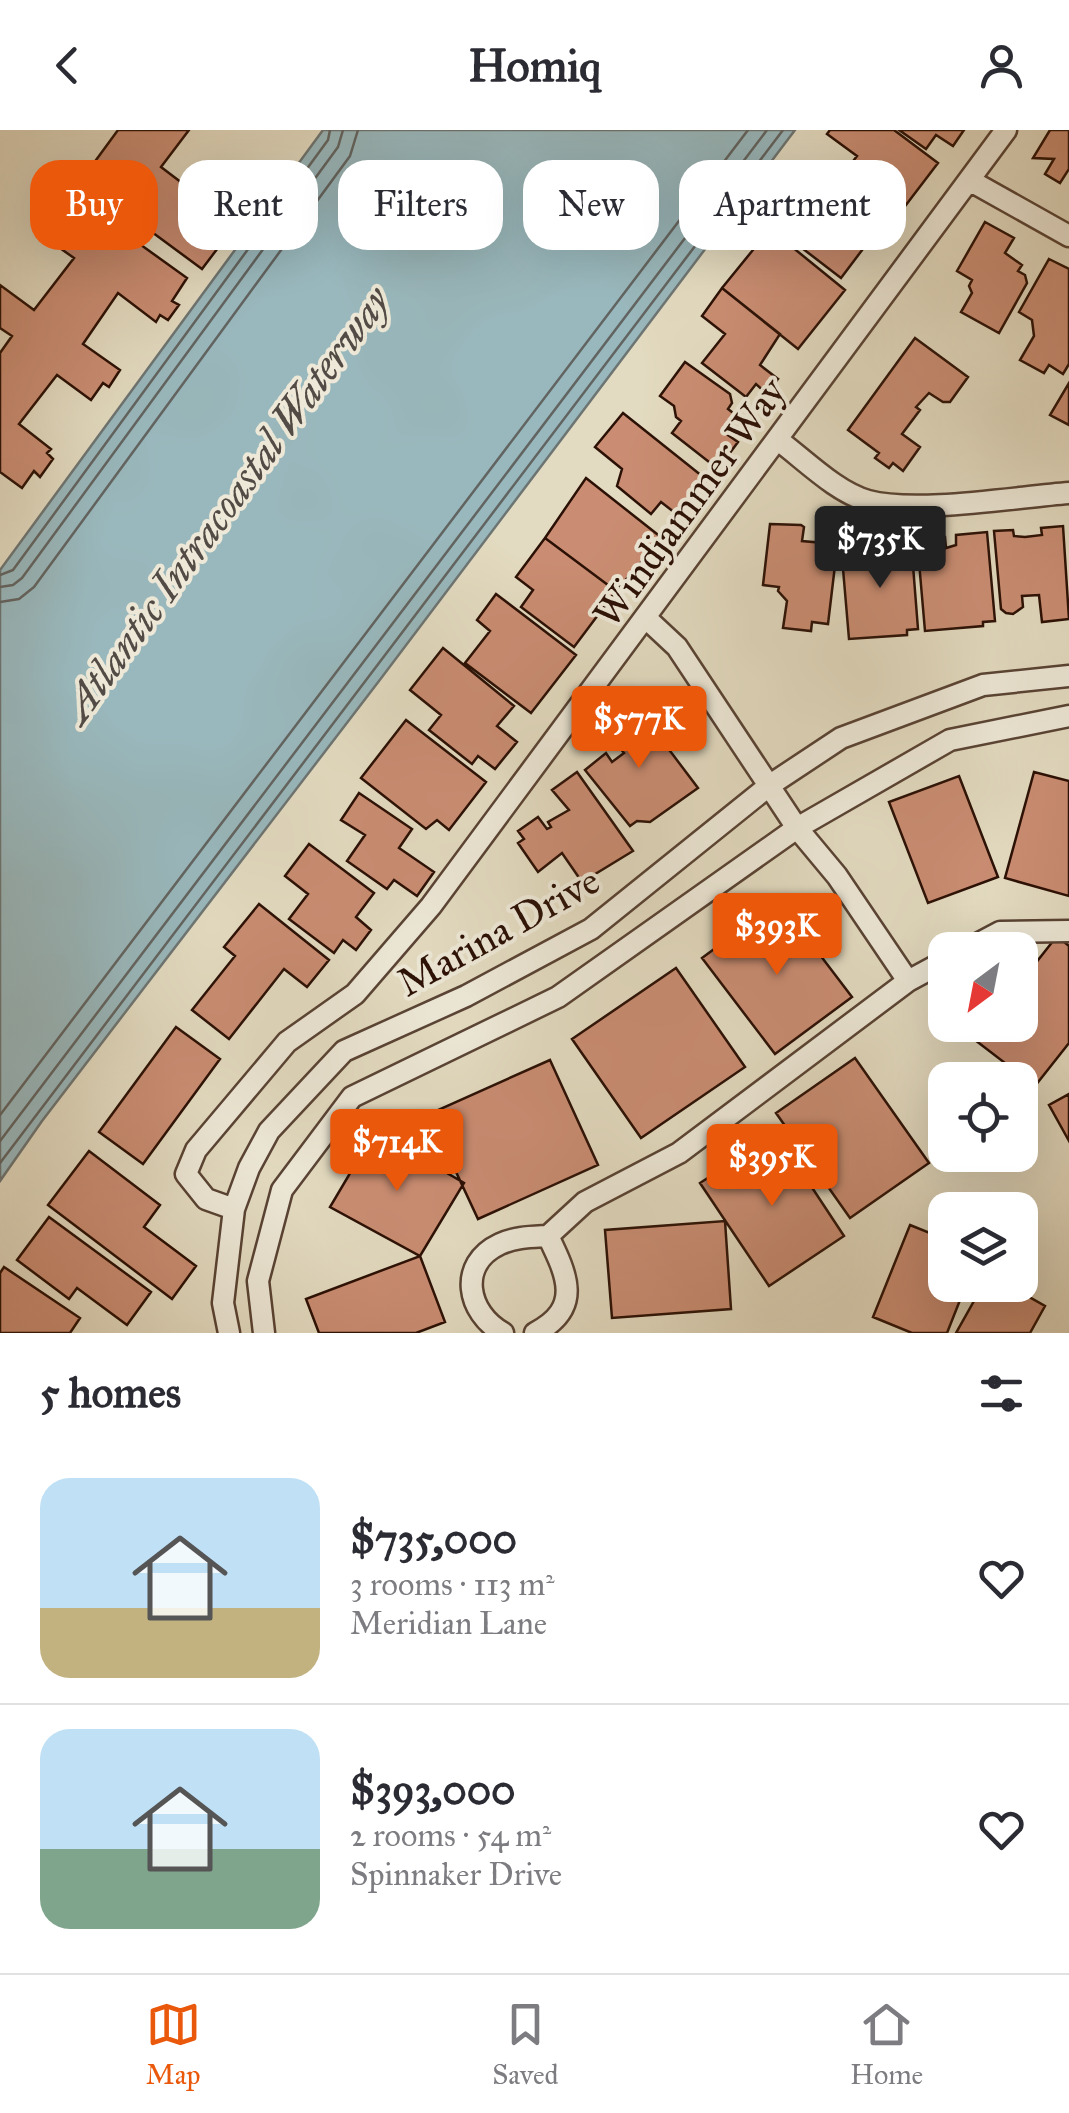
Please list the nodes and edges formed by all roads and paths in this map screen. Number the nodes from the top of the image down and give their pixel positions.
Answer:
1 (1006, 130) edge
2 (969, 180) junction
3 (1069, 236) edge
4 (778, 440) junction
5 (1069, 493) edge
6 (647, 618) junction
7 (1069, 676) edge
8 (1069, 716) edge
9 (770, 784) junction
10 (797, 828) junction
11 (1069, 930) edge
12 (1000, 932) edge
13 (928, 970) edge
14 (908, 981) junction
15 (234, 1209) junction
16 (548, 1236) junction
17 (229, 1333) edge
18 (264, 1333) edge
19 (503, 1333) edge
20 (535, 1333) edge

1 - 2 street, Windjammer Way
2 - 3 street
2 - 4 street, Windjammer Way
4 - 5 street
4 - 6 street, Windjammer Way
6 - 9 street
6 - 15 street, Windjammer Way
7 - 9 street, Marina Drive
8 - 10 street, Marina Drive
9 - 10 street
9 - 15 street, Marina Drive
10 - 14 street
10 - 18 street, Marina Drive
11 - 12 street
13 - 14 street
14 - 16 street
15 - 17 street, Marina Drive
16 - 19 street
16 - 20 street

